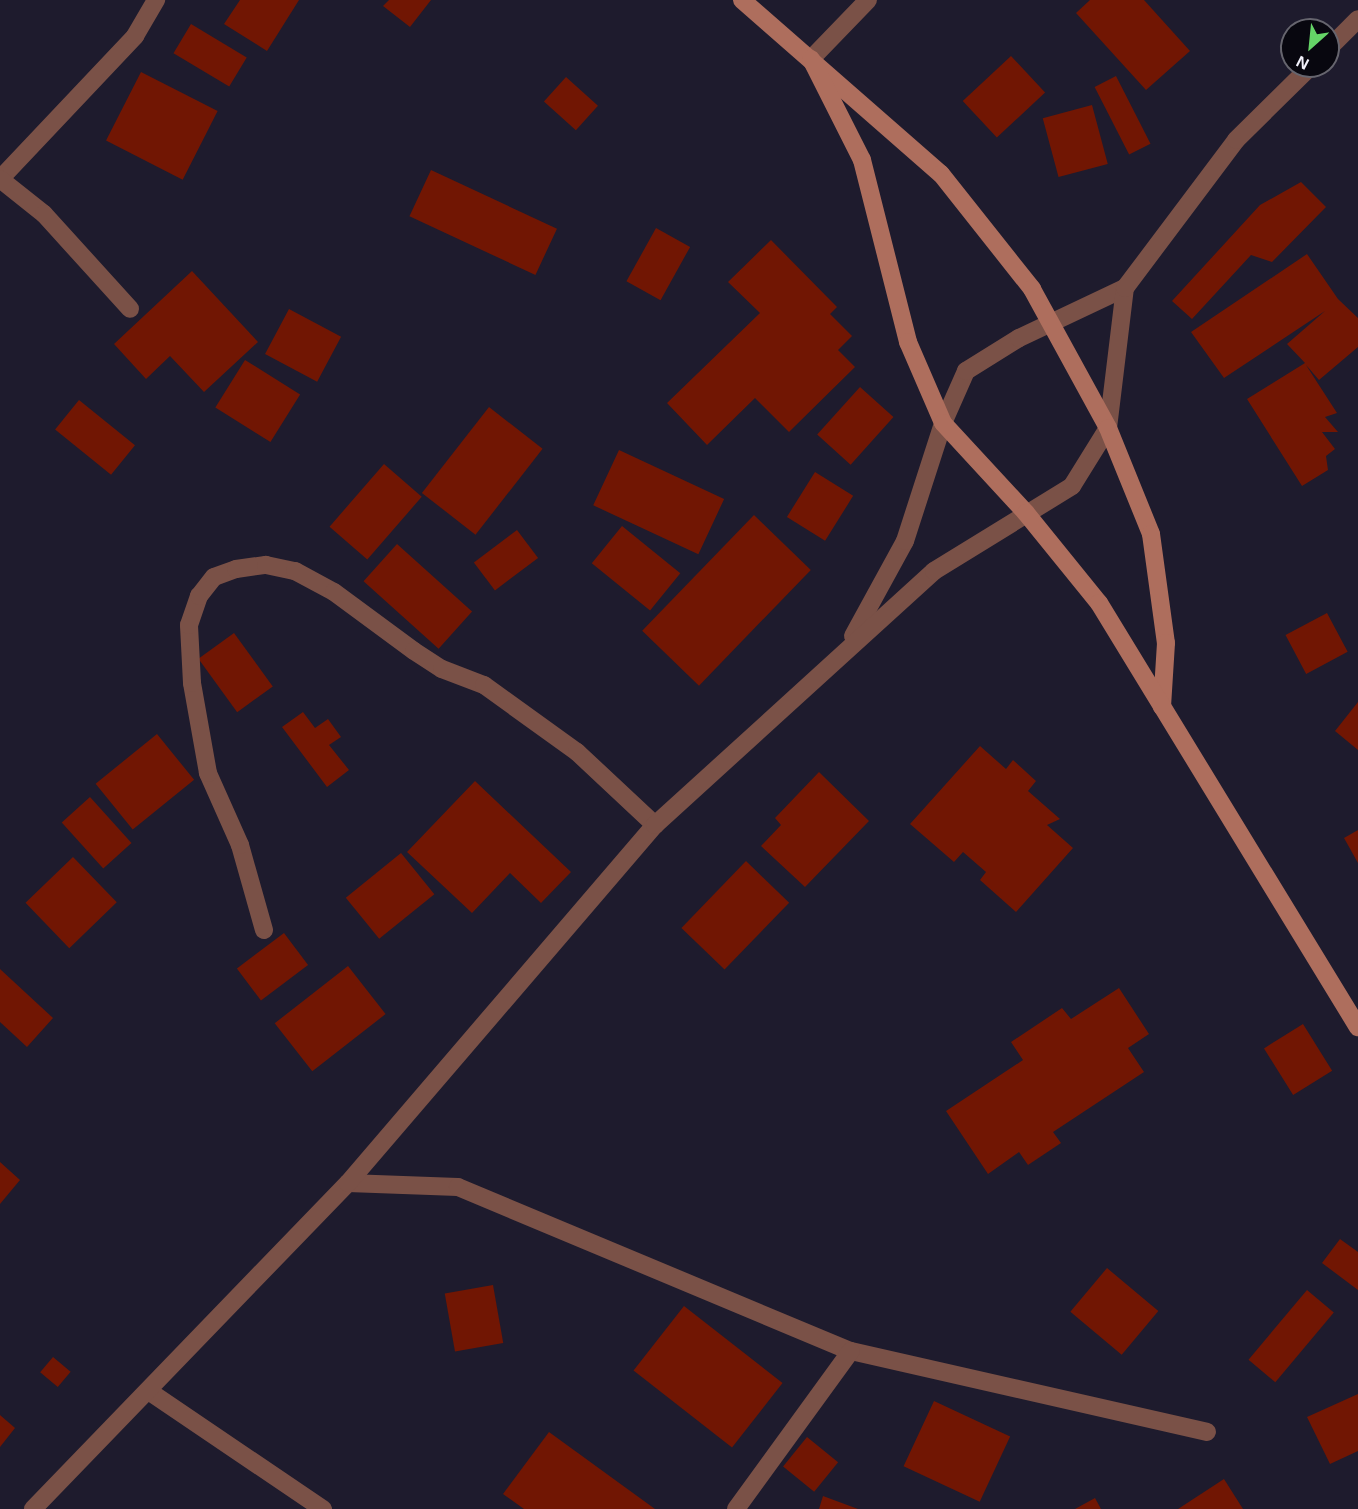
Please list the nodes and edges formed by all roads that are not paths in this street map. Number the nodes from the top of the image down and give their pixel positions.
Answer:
1 (156, 0) edge
2 (742, 0) edge
3 (868, 0) edge
4 (1358, 20) edge
5 (1340, 37) edge
6 (811, 59) junction
7 (1299, 78) edge
8 (0, 179) edge
9 (1125, 288) junction
10 (130, 309) dead end
11 (1051, 323) junction
12 (943, 423) junction
13 (1108, 428) junction
14 (1026, 513) junction
15 (847, 646) junction
16 (1162, 707) junction
17 (656, 825) junction
18 (264, 930) dead end
19 (1358, 1027) edge
20 (348, 1183) junction
21 (851, 1351) junction
22 (150, 1392) junction
23 (1207, 1432) dead end
24 (33, 1509) edge
25 (323, 1509) edge
26 (735, 1509) edge

1 - 8 street
2 - 6 main road
3 - 6 street
4 - 5 street
6 - 11 main road
6 - 12 main road
7 - 9 street
8 - 10 street
9 - 11 street
9 - 13 street
11 - 12 street
11 - 13 main road
12 - 14 main road
12 - 15 street
13 - 14 street
13 - 16 main road
14 - 15 street
14 - 16 main road
15 - 17 street
16 - 19 main road
17 - 18 street
17 - 20 street
20 - 21 street
20 - 22 street
21 - 23 street
21 - 26 street
22 - 24 street
22 - 25 street

